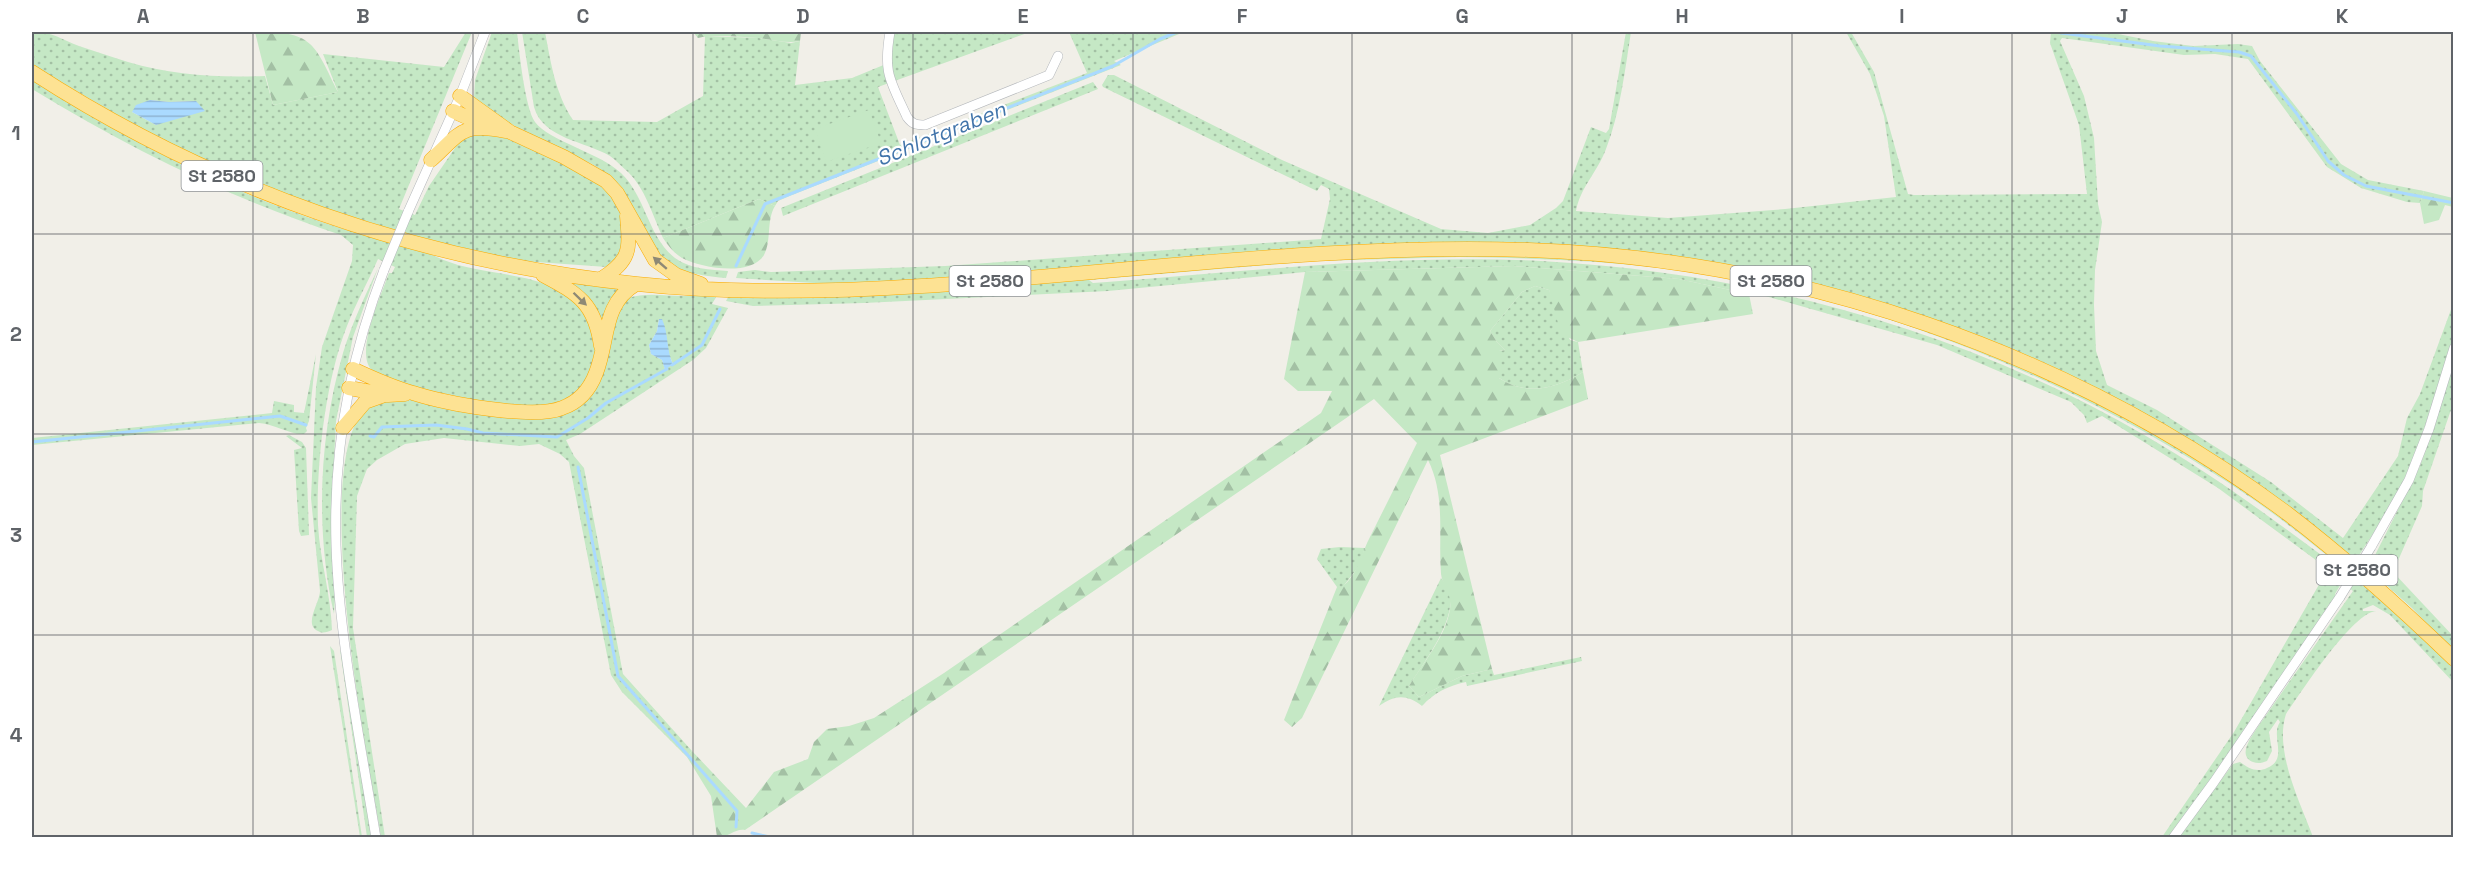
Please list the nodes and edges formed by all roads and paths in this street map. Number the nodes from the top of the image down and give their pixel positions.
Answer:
1 (485, 32) edge
2 (890, 32) edge
3 (1058, 56) dead end
4 (32, 72) edge
5 (459, 96) junction
6 (453, 111) junction
7 (489, 128) junction
8 (510, 132) junction
9 (431, 160) junction
10 (626, 208) junction
11 (530, 269) junction
12 (601, 279) junction
13 (636, 284) junction
14 (712, 288) junction
15 (2454, 348) edge
16 (602, 352) junction
17 (353, 369) junction
18 (349, 388) junction
19 (416, 394) junction
20 (388, 395) junction
21 (343, 428) junction
22 (2454, 659) edge
23 (376, 837) edge
24 (2174, 837) edge

1 - 5 street
2 - 3 street
4 - 11 highway, St 2580
5 - 6 street
5 - 8 highway, St 2580
6 - 7 highway, St 2580
6 - 9 street
7 - 8 highway, St 2580
7 - 9 highway, St 2580
8 - 10 highway, St 2580
9 - 17 street, bridge
10 - 12 highway
14 -> 10 highway, St 2580
11 - 12 highway, St 2580
11 -> 16 highway, St 2580
12 - 13 highway, St 2580
13 - 14 highway, St 2580
13 - 16 highway, St 2580
14 - 22 highway, St 2580
15 - 24 street, bridge
16 - 19 highway, St 2580
17 - 18 street
17 - 19 highway, St 2580
18 - 20 highway, St 2580
18 - 21 street
19 - 20 highway, St 2580
20 - 21 highway, St 2580
21 - 23 street

